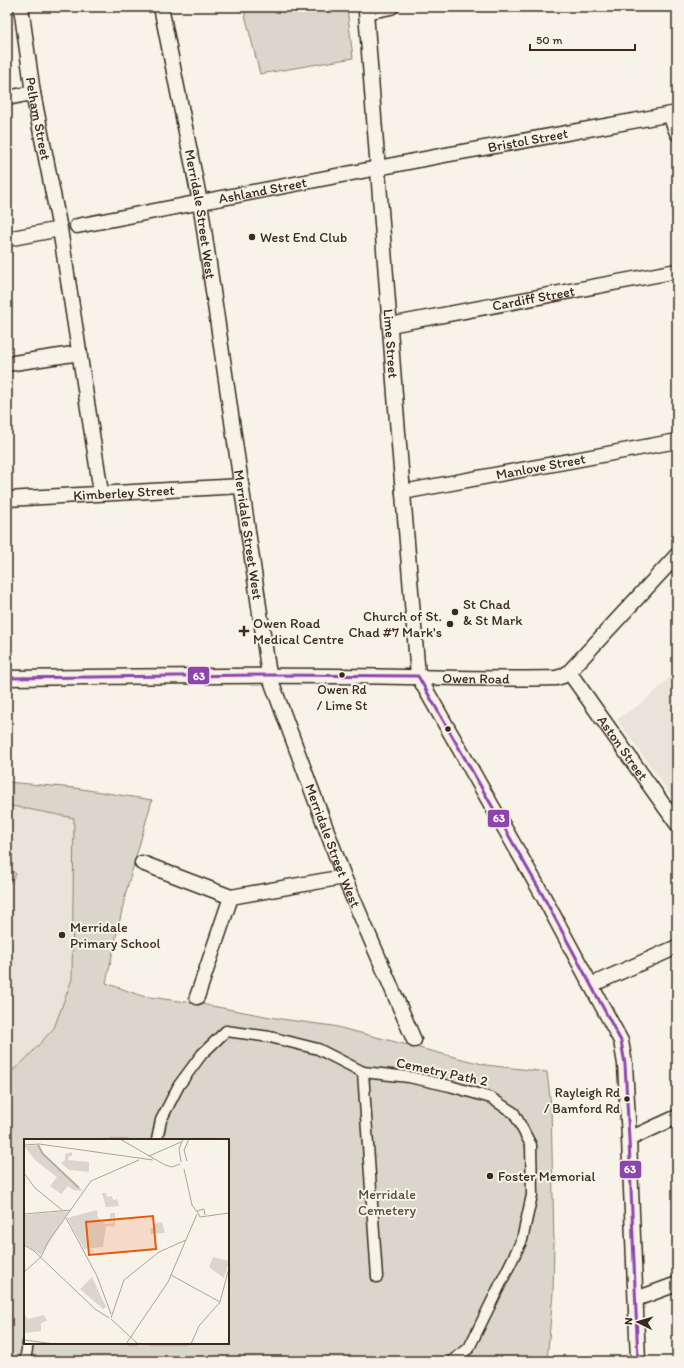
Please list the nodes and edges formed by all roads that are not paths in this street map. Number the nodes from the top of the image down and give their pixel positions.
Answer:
1 (21, 7) edge
2 (161, 7) edge
3 (391, 7) edge
4 (33, 93) junction
5 (7, 98) edge
6 (673, 114) edge
7 (677, 133) edge
8 (378, 168) junction
9 (200, 202) junction
10 (77, 226) dead end
11 (60, 229) junction
12 (7, 239) edge
13 (677, 271) edge
14 (390, 325) junction
15 (80, 354) junction
16 (7, 364) edge
17 (677, 441) edge
18 (241, 486) junction
19 (404, 492) junction
20 (101, 494) junction
21 (7, 499) edge
22 (677, 555) edge
23 (569, 672) junction
24 (269, 675) junction
25 (418, 676) junction
26 (7, 678) edge
27 (677, 824) edge
28 (142, 863) dead end
29 (344, 876) junction
30 (231, 897) junction
31 (677, 947) edge
32 (591, 985) junction
33 (197, 997) dead end
34 (414, 1040) dead end
35 (362, 1072) junction
36 (677, 1118) edge
37 (157, 1139) edge
38 (629, 1139) junction
39 (377, 1277) dead end
40 (677, 1284) edge
41 (636, 1299) junction
42 (28, 1344) edge
43 (25, 1361) edge
44 (452, 1361) edge
45 (638, 1361) edge

1 - 4 street, Pelham Street
2 - 9 street, Merridale Street West
3 - 8 street, Lime Street
4 - 5 street
4 - 11 street, Pelham Street
6 - 7 street
6 - 8 street, Bristol Street
8 - 9 street, Ashland Street
8 - 14 street, Lime Street
9 - 10 street, Ashland Street
9 - 18 street, Merridale Street West
11 - 12 street
11 - 15 street, Pelham Street
13 - 14 street, Cardiff Street
14 - 19 street, Lime Street
15 - 16 street
15 - 20 street, Pelham Street
17 - 19 street, Manlove Street
18 - 20 street, Kimberley Street
18 - 24 street, Merridale Street West
19 - 25 street, Lime Street
20 - 21 street, Kimberley Street
22 - 23 street, Owen Road
23 - 25 street, Owen Road
23 - 27 street, Aston Street
24 - 25 street, Owen Road
24 - 26 street, Owen Road
24 - 29 street, Merridale Street West
25 - 32 street
28 - 30 street
29 - 30 street
29 - 34 street, Merridale Street West
30 - 33 street
31 - 32 street
32 - 38 street
35 - 37 street
35 - 39 street
35 - 44 street, Cemetry Path 2
36 - 38 street
38 - 41 street
40 - 41 street
41 - 45 street
42 - 43 street

